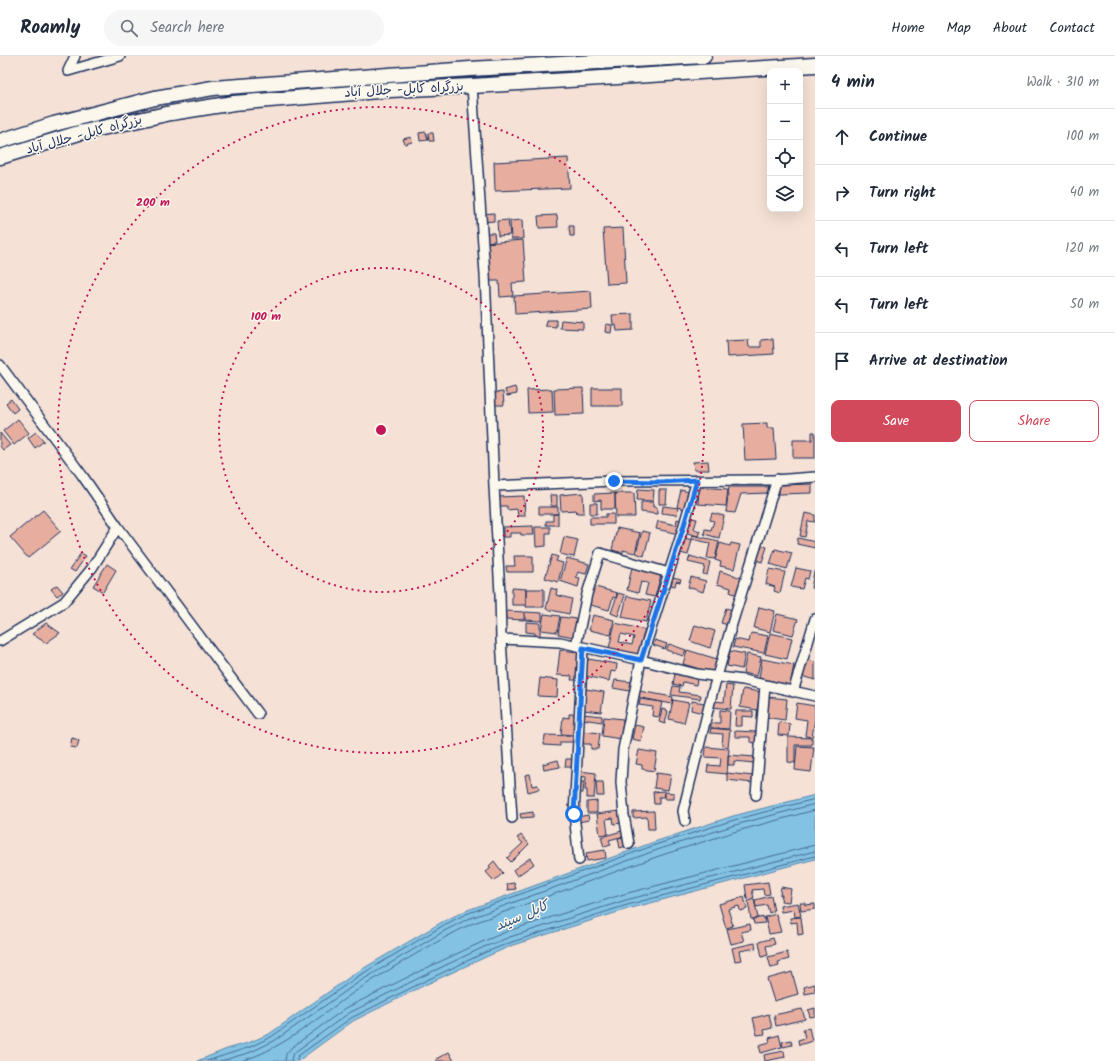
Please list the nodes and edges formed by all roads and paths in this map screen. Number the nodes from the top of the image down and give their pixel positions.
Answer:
1 (75, 56) edge
2 (120, 56) edge
3 (704, 56) edge
4 (815, 65) edge
5 (472, 86) junction
6 (0, 141) edge
7 (0, 157) edge
8 (0, 365) edge
9 (815, 477) edge
10 (778, 479) junction
11 (697, 480) junction
12 (494, 486) junction
13 (118, 527) junction
14 (669, 573) junction
15 (815, 619) edge
16 (501, 639) junction
17 (0, 641) edge
18 (580, 647) junction
19 (641, 660) junction
20 (717, 677) junction
21 (765, 685) junction
22 (793, 692) junction
23 (815, 696) edge
24 (258, 714) dead end
25 (756, 796) dead end
26 (512, 818) dead end
27 (685, 821) dead end
28 (629, 844) dead end
29 (580, 860) dead end

1 - 2 street
3 - 6 highway, بزرگراه کابل- جلال آباد
4 - 5 highway, بزرگراه کابل- جلال آباد
5 - 7 highway, بزرگراه کابل- جلال آباد
5 - 12 street
8 - 13 street
9 - 10 street
10 - 11 street
10 - 20 street
11 - 12 street
11 - 14 street
12 - 16 street
13 - 17 street
13 - 24 street
14 - 18 street
14 - 19 street
15 - 22 street
16 - 18 street
16 - 26 street
18 - 19 street
18 - 29 street
19 - 20 street
19 - 28 street
20 - 21 street
20 - 27 street
21 - 22 street
21 - 25 street
22 - 23 street

